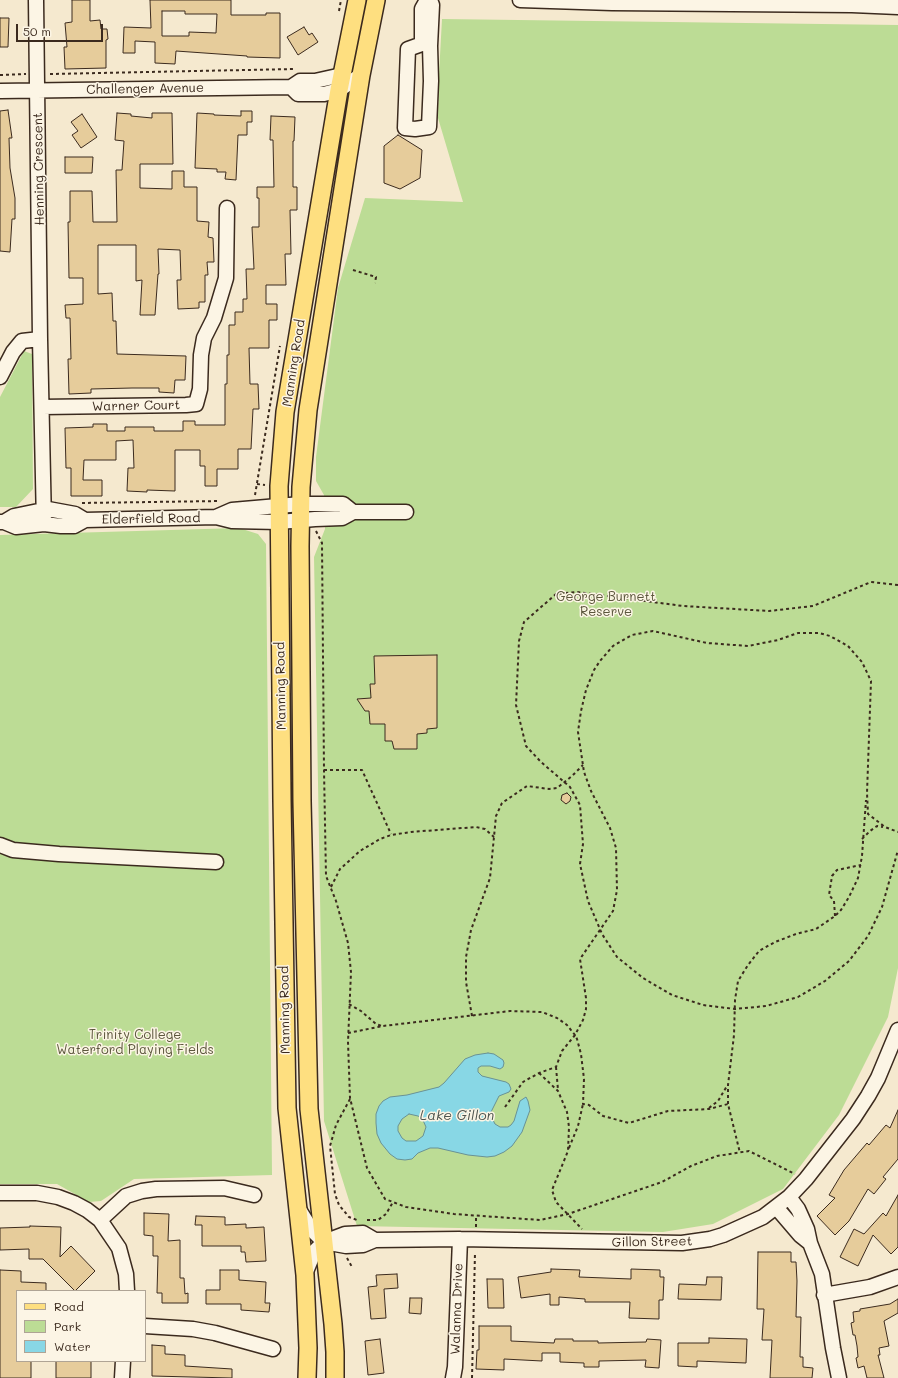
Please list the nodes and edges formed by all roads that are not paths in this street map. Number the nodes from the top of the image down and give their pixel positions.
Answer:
1 (36, 0) edge
2 (357, 0) edge
3 (376, 0) edge
4 (428, 0) edge
5 (520, 0) edge
6 (612, 2) edge
7 (852, 2) edge
8 (898, 7) edge
9 (361, 75) junction
10 (340, 82) junction
11 (38, 90) junction
12 (0, 91) edge
13 (227, 208) dead end
14 (40, 339) junction
15 (0, 377) edge
16 (42, 407) junction
17 (301, 504) junction
18 (278, 505) junction
19 (353, 512) junction
20 (406, 512) dead end
21 (44, 517) junction
22 (216, 517) junction
23 (2, 522) edge
24 (279, 522) junction
25 (308, 525) junction
26 (0, 845) edge
27 (216, 862) dead end
28 (898, 1030) edge
29 (0, 1193) edge
30 (254, 1195) dead end
31 (789, 1197) junction
32 (298, 1207) junction
33 (776, 1207) junction
34 (100, 1220) junction
35 (460, 1239) junction
36 (324, 1242) junction
37 (810, 1243) junction
38 (305, 1275) junction
39 (898, 1277) edge
40 (127, 1290) edge
41 (824, 1295) junction
42 (146, 1326) edge
43 (273, 1349) dead end
44 (123, 1362) edge
45 (122, 1378) edge
46 (307, 1378) edge
47 (335, 1378) edge
48 (453, 1378) edge
49 (839, 1378) edge

1 - 11 street, Henning Crescent
2 - 10 main road, Manning Road
3 - 9 main road, Manning Road
4 - 4 street
5 - 6 street
6 - 7 street
7 - 8 street
9 - 10 street, Challenger Avenue
9 - 17 main road, Manning Road
10 - 11 street, Challenger Avenue
10 - 18 main road, Manning Road
11 - 12 street, Challenger Avenue
11 - 14 street, Henning Crescent
13 - 16 street, Warner Court
14 - 15 street
14 - 16 street, Henning Crescent
16 - 21 street, Henning Crescent
17 - 18 street, Elderfield Road
17 - 19 street, Elderfield Road
17 - 25 main road, Manning Road
18 - 22 street, Elderfield Road
18 - 24 main road, Manning Road
19 - 20 street
19 - 25 street, Elderfield Road
21 - 22 street, Elderfield Road
21 - 23 street, Elderfield Road
22 - 24 street, Elderfield Road
24 - 25 street, Elderfield Road
24 - 32 main road, Manning Road
25 - 36 main road, Manning Road
26 - 27 street
28 - 31 street, Gillon Street
29 - 34 street
30 - 34 street
31 - 33 street, Gillon Street
31 - 37 street
32 - 36 street
32 - 38 main road, Manning Road
33 - 35 street, Gillon Street
33 - 37 street
34 - 40 street
35 - 36 street, Gillon Street
35 - 48 street, Walanna Drive
36 - 38 street
36 - 47 main road, Manning Road
37 - 41 street
38 - 46 main road, Manning Road
39 - 41 street
41 - 49 street
42 - 43 street
44 - 45 street

